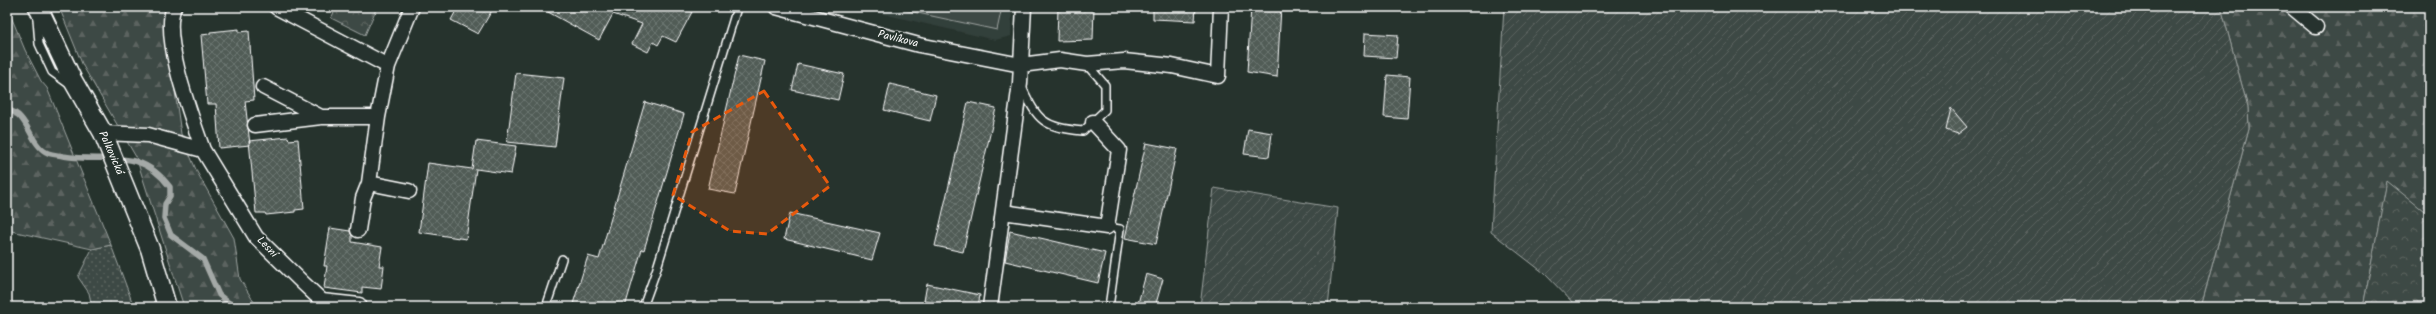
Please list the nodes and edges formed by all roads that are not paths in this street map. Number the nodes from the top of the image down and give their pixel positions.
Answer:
1 (37, 7) edge
2 (174, 7) edge
3 (276, 7) edge
4 (412, 7) edge
5 (776, 7) edge
6 (1024, 7) edge
7 (1221, 7) edge
8 (2292, 7) edge
9 (736, 11) dead end
10 (2316, 27) dead end
11 (1087, 64) junction
12 (1021, 65) junction
13 (388, 66) junction
14 (1020, 83) junction
15 (263, 88) dead end
16 (320, 117) junction
17 (378, 117) junction
18 (1093, 122) junction
19 (254, 125) dead end
20 (105, 139) junction
21 (203, 150) junction
22 (369, 183) junction
23 (409, 191) dead end
24 (1003, 212) junction
25 (1107, 227) junction
26 (358, 230) dead end
27 (562, 259) dead end
28 (359, 306) dead end
29 (167, 307) edge
30 (546, 307) edge
31 (643, 307) edge
32 (990, 307) edge
33 (1109, 307) edge

1 - 20 street, Palkovická
2 - 21 street, Lesní
3 - 13 street
4 - 13 street
5 - 12 street, Pavlíkova
6 - 12 street
7 - 11 street, Pavlíkova
8 - 10 street
9 - 31 lane
11 - 12 street, Pavlíkova
11 - 18 lane
12 - 14 street
13 - 17 street
14 - 18 lane
14 - 24 street
15 - 16 street
16 - 17 street
16 - 19 street
17 - 22 street
18 - 25 street
20 - 21 street
20 - 29 street, Palkovická
21 - 28 street, Lesní
22 - 23 street
22 - 26 street
24 - 25 street
24 - 32 street
25 - 33 lane
27 - 30 lane

